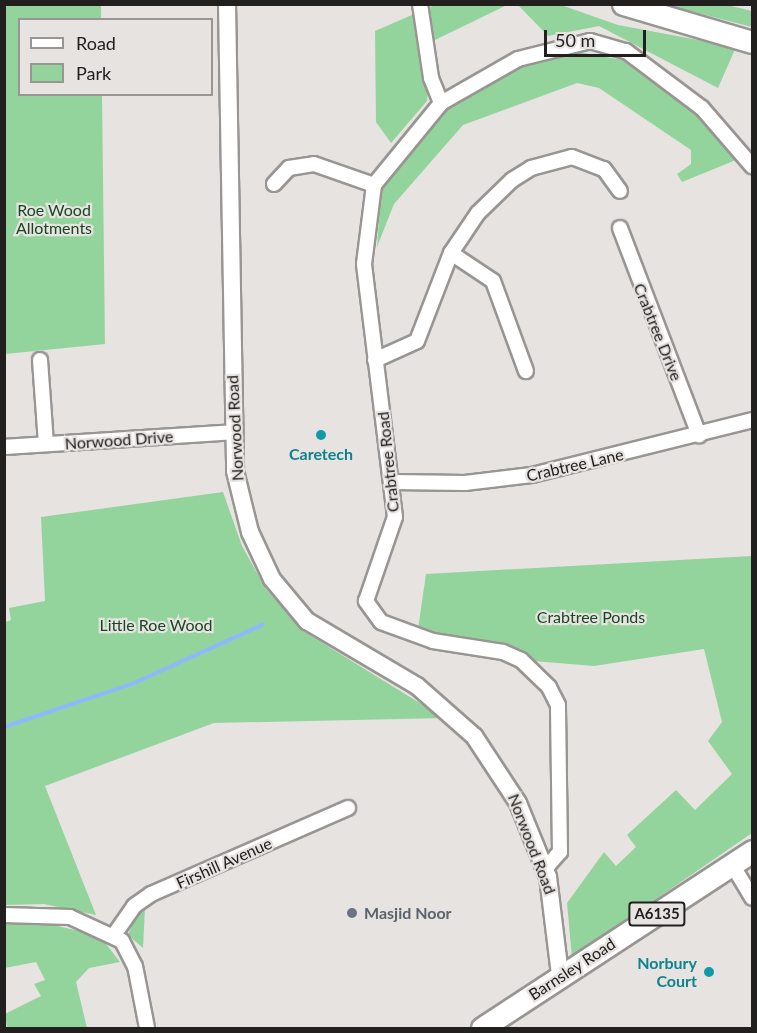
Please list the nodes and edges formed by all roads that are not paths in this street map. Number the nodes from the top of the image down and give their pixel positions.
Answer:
1 (227, 4) edge
2 (420, 4) edge
3 (623, 4) edge
4 (753, 42) edge
5 (441, 103) junction
6 (753, 166) edge
7 (274, 184) dead end
8 (374, 185) junction
9 (620, 191) dead end
10 (620, 228) dead end
11 (451, 253) junction
12 (40, 360) dead end
13 (375, 360) junction
14 (526, 371) dead end
15 (753, 420) edge
16 (234, 432) junction
17 (699, 435) junction
18 (46, 444) junction
19 (4, 447) edge
20 (393, 482) junction
21 (348, 808) dead end
22 (753, 851) edge
23 (733, 866) junction
24 (545, 869) junction
25 (753, 898) edge
26 (4, 915) edge
27 (114, 935) junction
28 (560, 975) junction
29 (147, 1029) edge
30 (482, 1029) edge

1 - 16 street, Norwood Road
2 - 5 street
3 - 4 main road
5 - 6 street
5 - 8 street
7 - 8 street
8 - 13 street, Crabtree Road
9 - 11 street
10 - 17 street, Crabtree Drive
11 - 13 street
11 - 14 street
12 - 18 street
13 - 20 street, Crabtree Road
15 - 17 street, Crabtree Lane
16 - 18 street, Norwood Drive
16 - 24 street, Norwood Road
17 - 20 street, Crabtree Lane
18 - 19 street, Norwood Drive
20 - 24 street, Crabtree Road
21 - 27 street, Firshill Avenue
22 - 23 main road, Barnsley Road / A6135
23 - 25 street
23 - 28 main road, Barnsley Road / A6135
24 - 28 street, Norwood Road
26 - 27 street
27 - 29 street
28 - 30 main road, Barnsley Road / A6135

